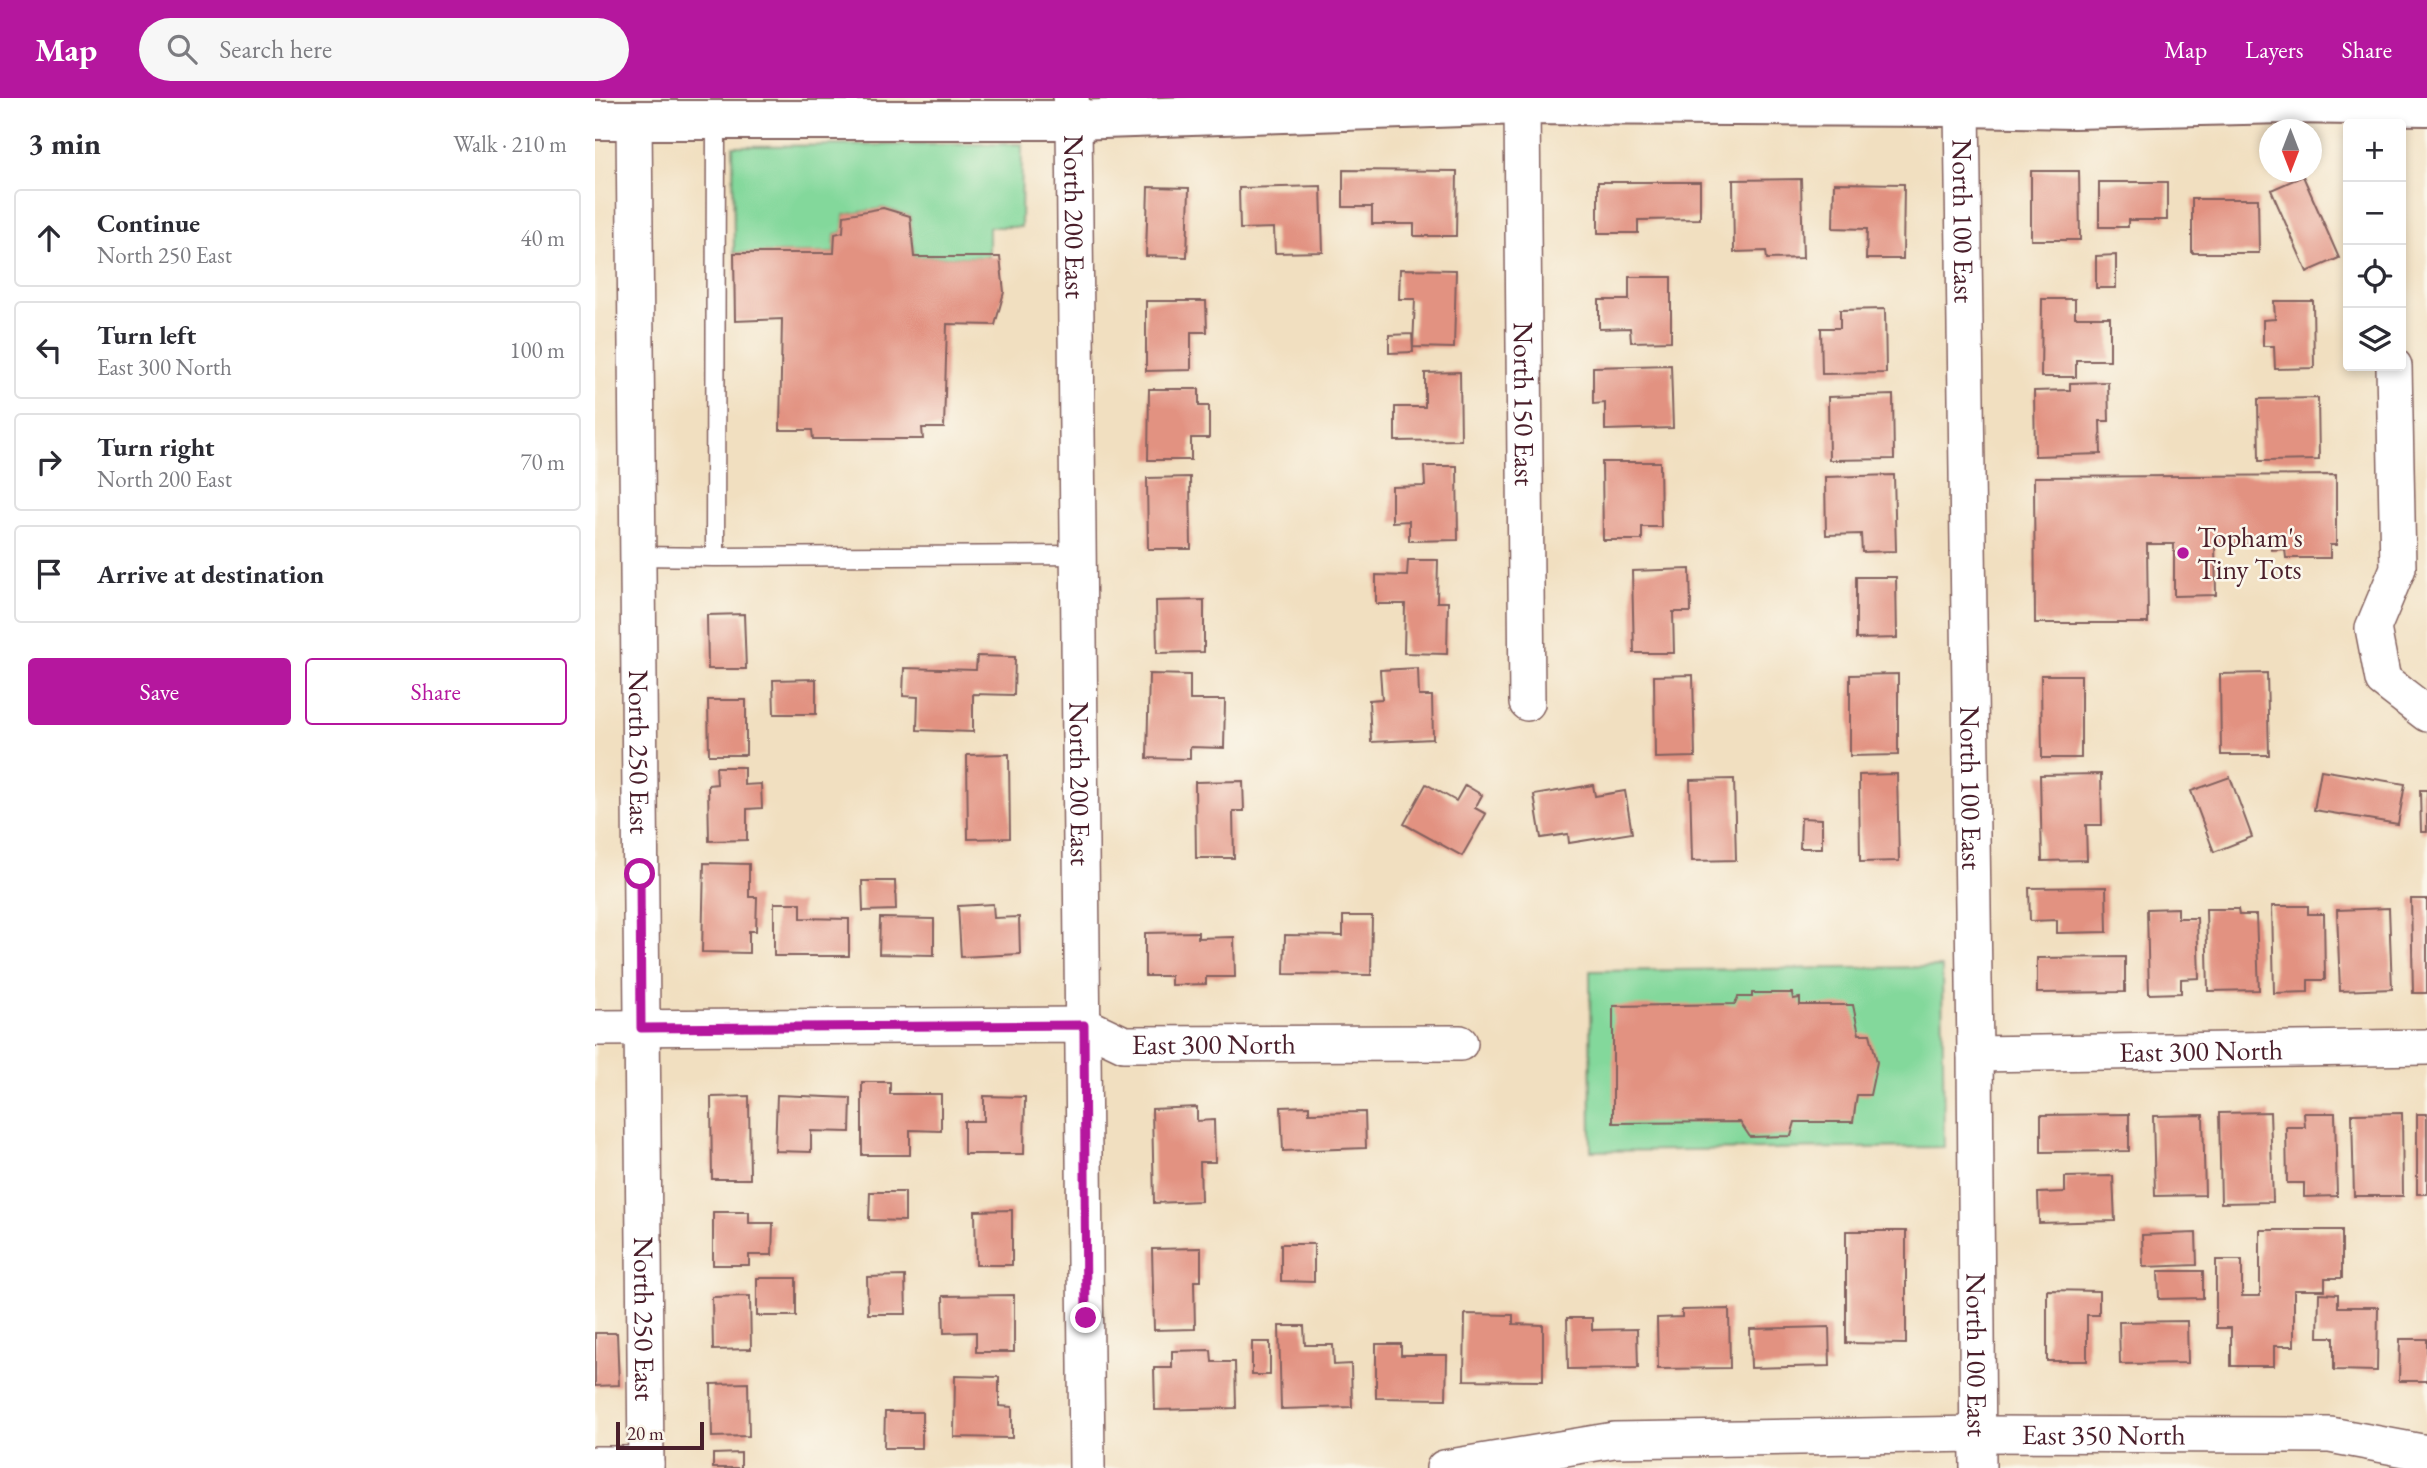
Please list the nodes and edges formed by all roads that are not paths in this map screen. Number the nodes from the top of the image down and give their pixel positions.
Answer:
1 (1416, 103) edge
2 (1719, 103) edge
3 (2073, 104) edge
4 (1522, 105) junction
5 (2427, 106) edge
6 (1962, 107) junction
7 (1072, 109) edge
8 (2389, 110) edge
9 (595, 120) edge
10 (634, 120) junction
11 (716, 120) junction
12 (2394, 371) edge
13 (1078, 555) junction
14 (637, 556) junction
15 (715, 557) junction
16 (1527, 703) dead end
17 (2427, 714) edge
18 (1084, 1025) junction
19 (595, 1028) edge
20 (641, 1028) junction
21 (1460, 1043) dead end
22 (2427, 1046) edge
23 (1975, 1054) junction
24 (1978, 1451) edge
25 (2427, 1453) edge
26 (595, 1464) edge
27 (646, 1466) edge
28 (1087, 1468) edge
29 (1444, 1468) edge

1 - 4 street
1 - 7 street
2 - 4 street
2 - 6 street
3 - 6 street
3 - 8 street
4 - 16 street, North 150 East
5 - 8 street
6 - 23 street, North 100 East
7 - 11 street
7 - 13 street, North 200 East
9 - 10 street
10 - 11 street
10 - 14 street, North 250 East
11 - 15 lane
12 - 17 street
13 - 15 lane
13 - 18 street, North 200 East
14 - 15 lane
14 - 20 street, North 250 East
18 - 20 street, East 300 North
18 - 21 street, East 300 North
18 - 28 street, North 200 East
19 - 20 street, East 300 North
20 - 27 street, North 250 East
22 - 23 street, East 300 North
23 - 24 street, North 100 East
24 - 25 street, East 350 North
24 - 29 street, East 350 North
26 - 27 street

